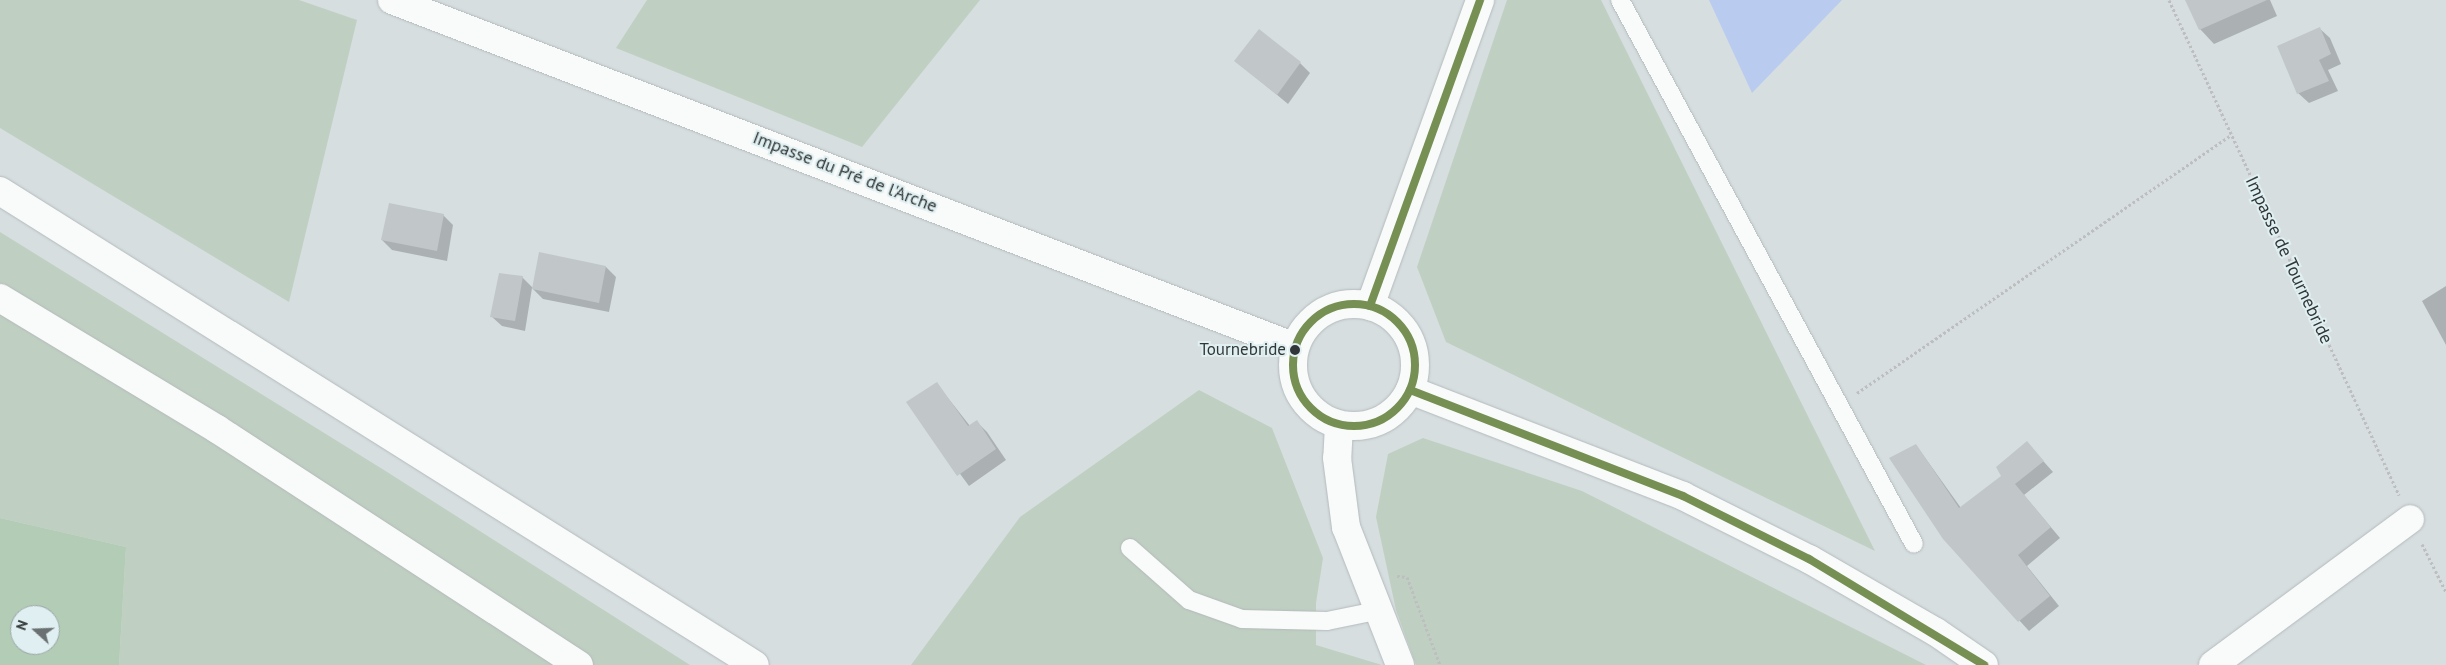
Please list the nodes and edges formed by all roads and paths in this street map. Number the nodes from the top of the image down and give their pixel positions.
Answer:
1 (392, 0) edge
2 (1480, 0) edge
3 (1620, 0) edge
4 (2169, 0) edge
5 (2231, 135) junction
6 (0, 191) edge
7 (0, 298) edge
8 (1370, 306) junction
9 (1295, 347) junction
10 (1410, 390) junction
11 (1839, 405) junction
12 (1339, 425) junction
13 (2410, 519) junction
14 (1914, 544) dead end
15 (1130, 548) dead end
16 (1362, 571) junction
17 (2446, 592) edge
18 (1376, 611) junction
19 (579, 665) edge
20 (755, 665) edge
21 (1400, 665) edge
22 (1440, 665) edge
23 (1984, 665) edge
24 (2213, 665) edge

1 - 9 main road, Impasse du Pré de l'Arche
2 - 8 main road
3 - 11 lane
4 - 5 path, Impasse de Tournebride
5 - 11 path
5 - 13 path, Impasse de Tournebride
6 - 20 main road
7 - 19 main road
8 - 9 main road
8 - 10 main road
9 - 12 main road
10 - 12 main road
10 - 23 main road
11 - 14 lane
12 - 16 main road
13 - 17 path, Impasse de Tournebride
13 - 24 main road
15 - 18 lane
16 - 18 main road
16 - 22 path
18 - 21 main road

